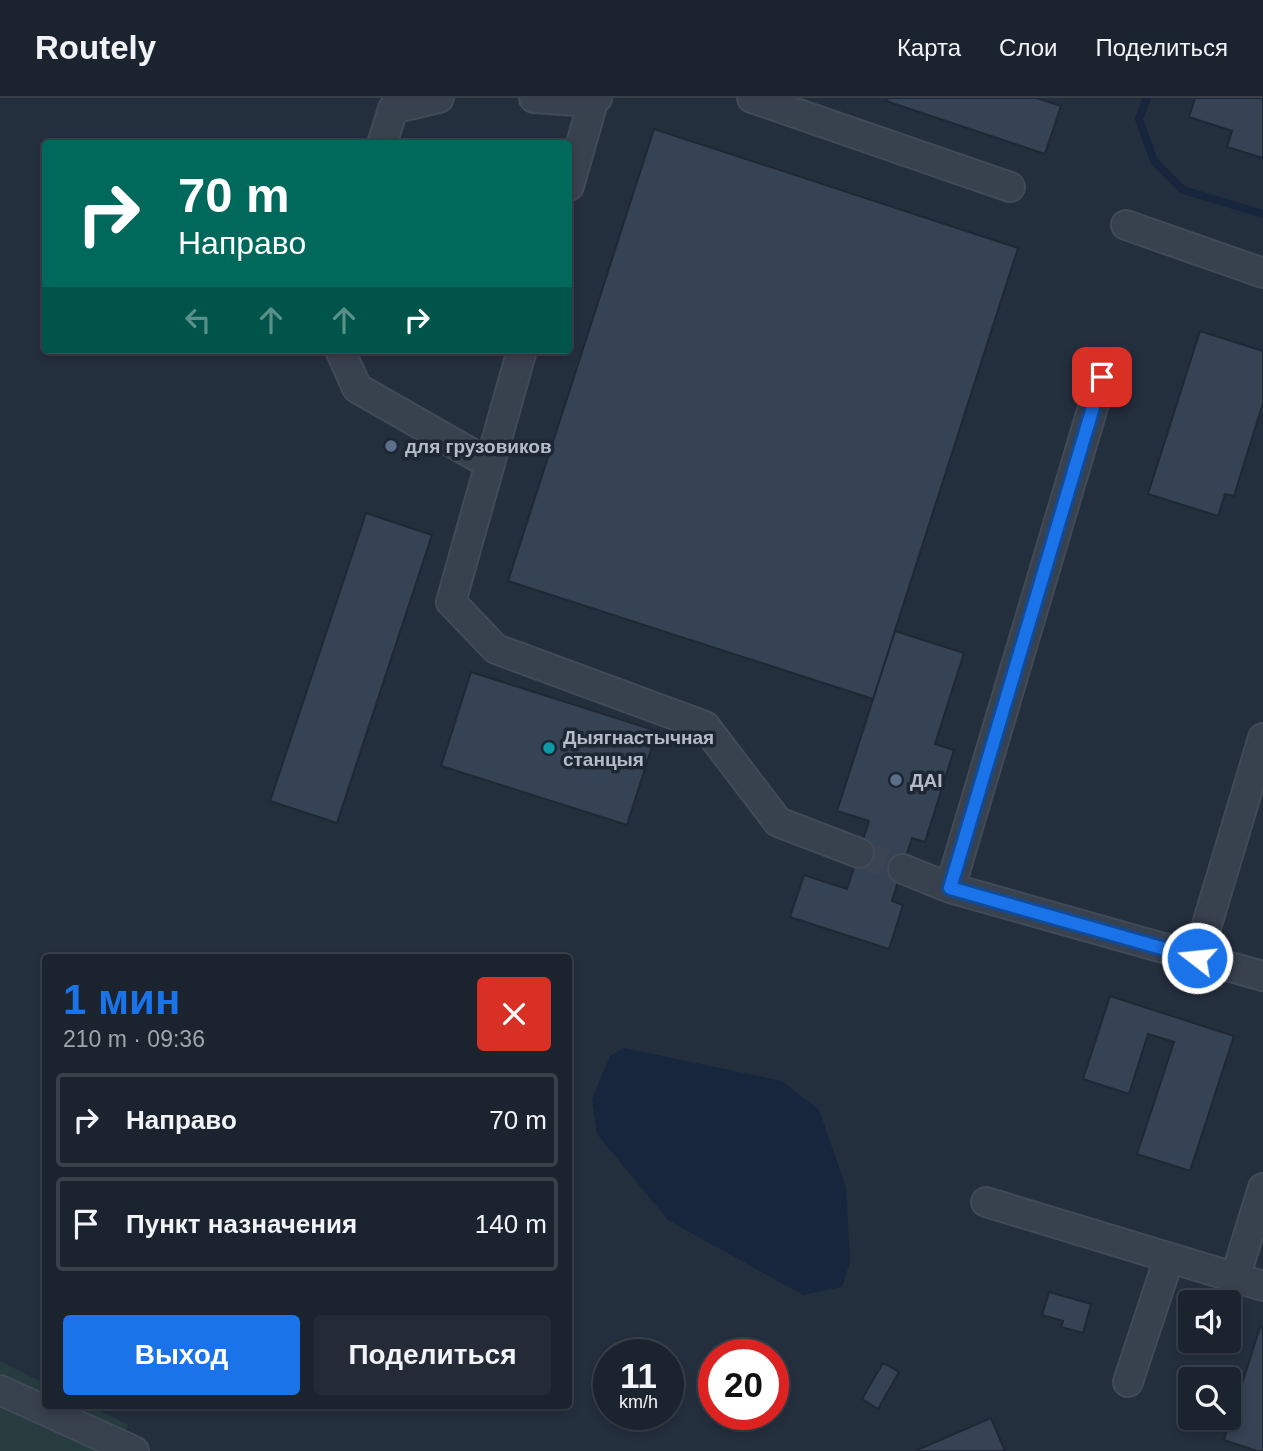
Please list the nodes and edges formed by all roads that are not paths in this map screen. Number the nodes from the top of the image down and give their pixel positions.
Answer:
1 (439, 98) edge
2 (534, 98) edge
3 (752, 98) edge
4 (595, 100) edge
5 (383, 140) edge
6 (572, 177) edge
7 (1010, 187) dead end
8 (1126, 225) dead end
9 (1263, 273) edge
10 (342, 354) edge
11 (521, 354) edge
12 (1102, 377) dead end
13 (490, 464) junction
14 (1263, 738) edge
15 (859, 853) tunnel mouth
16 (902, 869) tunnel mouth
17 (950, 888) junction
18 (1197, 958) junction
19 (1263, 976) edge
20 (1263, 1188) edge
21 (986, 1202) dead end
22 (1169, 1258) junction
23 (1235, 1278) junction
24 (1263, 1286) edge
25 (1128, 1382) dead end
26 (0, 1390) edge
27 (134, 1451) edge

1 - 5 lane
2 - 4 lane
3 - 7 lane
4 - 6 lane
8 - 9 lane
10 - 13 lane
11 - 13 lane
12 - 17 lane
13 - 15 lane
14 - 18 lane
16 - 17 lane
17 - 18 lane
18 - 19 lane
20 - 23 lane
21 - 22 lane
22 - 23 lane
22 - 25 lane
23 - 24 lane
26 - 27 lane

